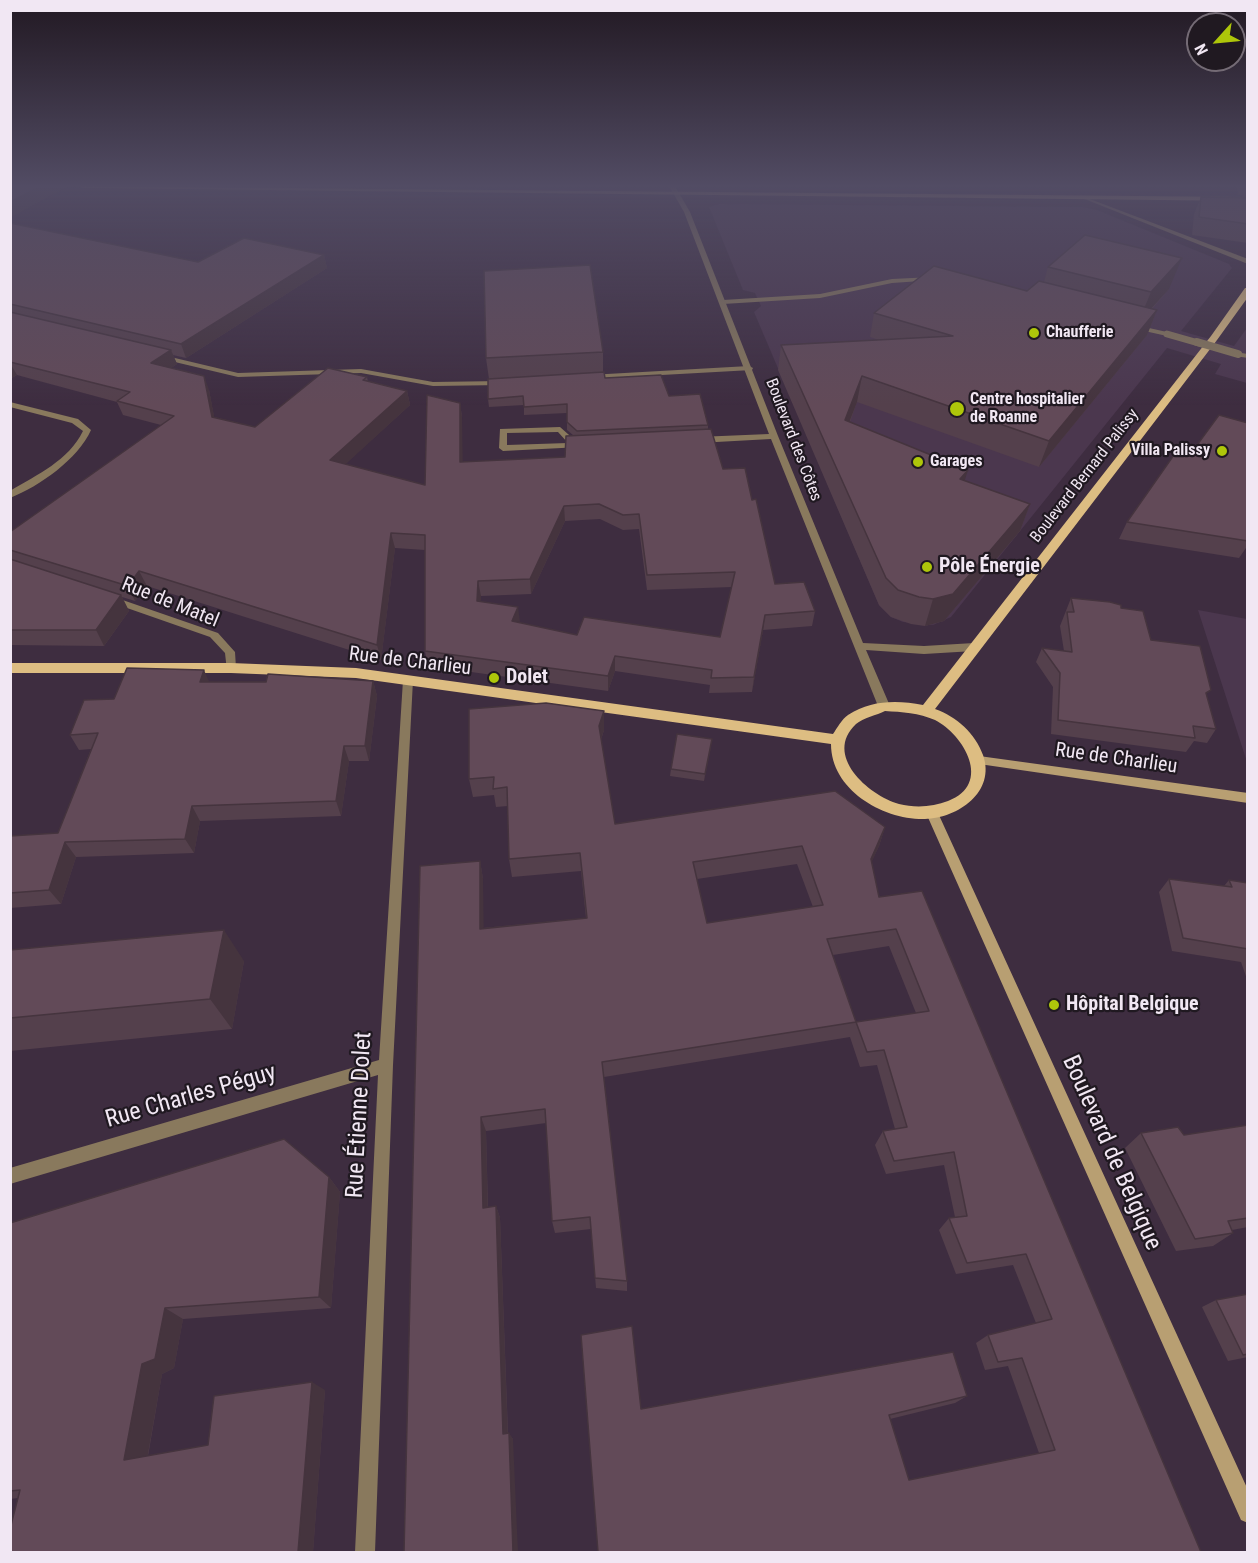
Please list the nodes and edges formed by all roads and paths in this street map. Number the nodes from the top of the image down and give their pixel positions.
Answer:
1 (704, 259) edge
2 (943, 280) edge
3 (1248, 290) edge
4 (723, 302) junction
5 (1126, 323) edge
6 (146, 353) edge
7 (1248, 357) edge
8 (749, 368) junction
9 (585, 378) edge
10 (507, 382) edge
11 (10, 404) edge
12 (774, 436) junction
13 (692, 440) edge
14 (575, 445) junction
15 (586, 445) edge
16 (10, 495) edge
17 (97, 594) edge
18 (860, 646) junction
19 (974, 647) junction
20 (10, 668) edge
21 (231, 668) junction
22 (408, 680) junction
23 (884, 706) junction
24 (926, 711) junction
25 (837, 740) junction
26 (979, 760) junction
27 (1248, 798) edge
28 (932, 813) junction
29 (386, 1065) junction
30 (10, 1176) edge
31 (1248, 1513) edge
32 (365, 1552) edge

1 - 4 street, Boulevard des Côtes
2 - 4 street
3 - 19 main road, Boulevard Bernard Palissy
4 - 8 street, Boulevard des Côtes
5 - 7 street, bridge
6 - 10 street
8 - 9 street
8 - 12 street, Boulevard des Côtes
11 - 16 street
12 - 13 street
12 - 18 street, Boulevard des Côtes
14 - 14 street
14 - 15 street
17 - 21 street, Rue de Matel
18 - 19 street
18 - 23 street, Boulevard des Côtes
19 - 24 main road, Boulevard Bernard Palissy
20 - 21 main road, Rue de Charlieu
21 - 22 main road, Rue de Charlieu
22 - 25 main road, Rue de Charlieu
22 - 29 street, Rue Étienne Dolet
23 - 24 main road
23 - 25 main road
24 - 26 main road
25 - 28 main road
26 - 27 main road, Rue de Charlieu
26 - 28 main road
28 - 31 main road, Boulevard de Belgique
29 - 30 street, Rue Charles Péguy
29 - 32 street, Rue Étienne Dolet

